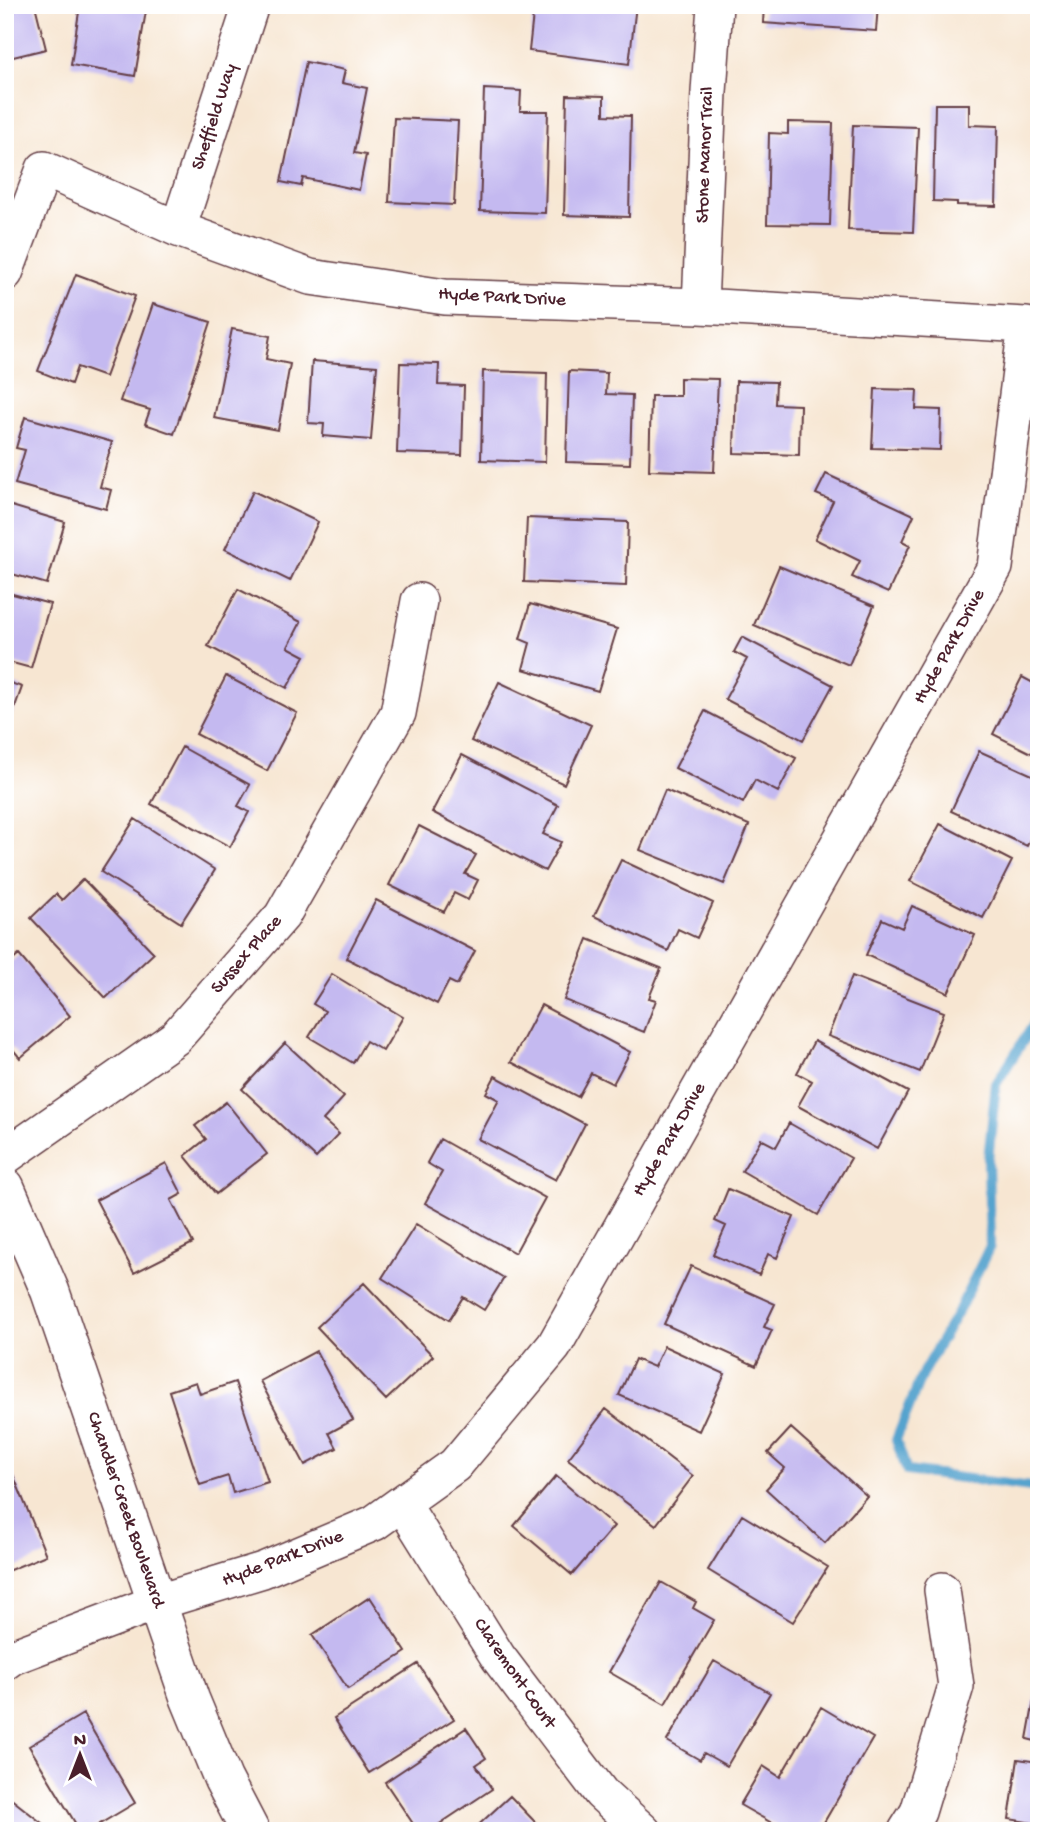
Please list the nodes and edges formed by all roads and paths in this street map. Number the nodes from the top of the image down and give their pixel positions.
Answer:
1 (251, 5) edge
2 (715, 5) edge
3 (178, 229) junction
4 (5, 273) edge
5 (700, 306) junction
6 (419, 601) dead end
7 (5, 1157) edge
8 (5, 1187) edge
9 (402, 1503) junction
10 (942, 1590) dead end
11 (155, 1603) junction
12 (5, 1662) edge
13 (250, 1831) edge
14 (643, 1831) edge
15 (906, 1831) edge

1 - 3 street, Sheffield Way
2 - 5 street, Stone Manor Trail
3 - 4 street, Hyde Park Drive
3 - 5 street, Hyde Park Drive
5 - 9 street, Hyde Park Drive
6 - 7 street, Sussex Place
8 - 11 street, Chandler Creek Boulevard
9 - 11 street, Hyde Park Drive
9 - 14 street, Claremont Court
10 - 15 street
11 - 12 street, Hyde Park Drive
11 - 13 street, Chandler Creek Boulevard

